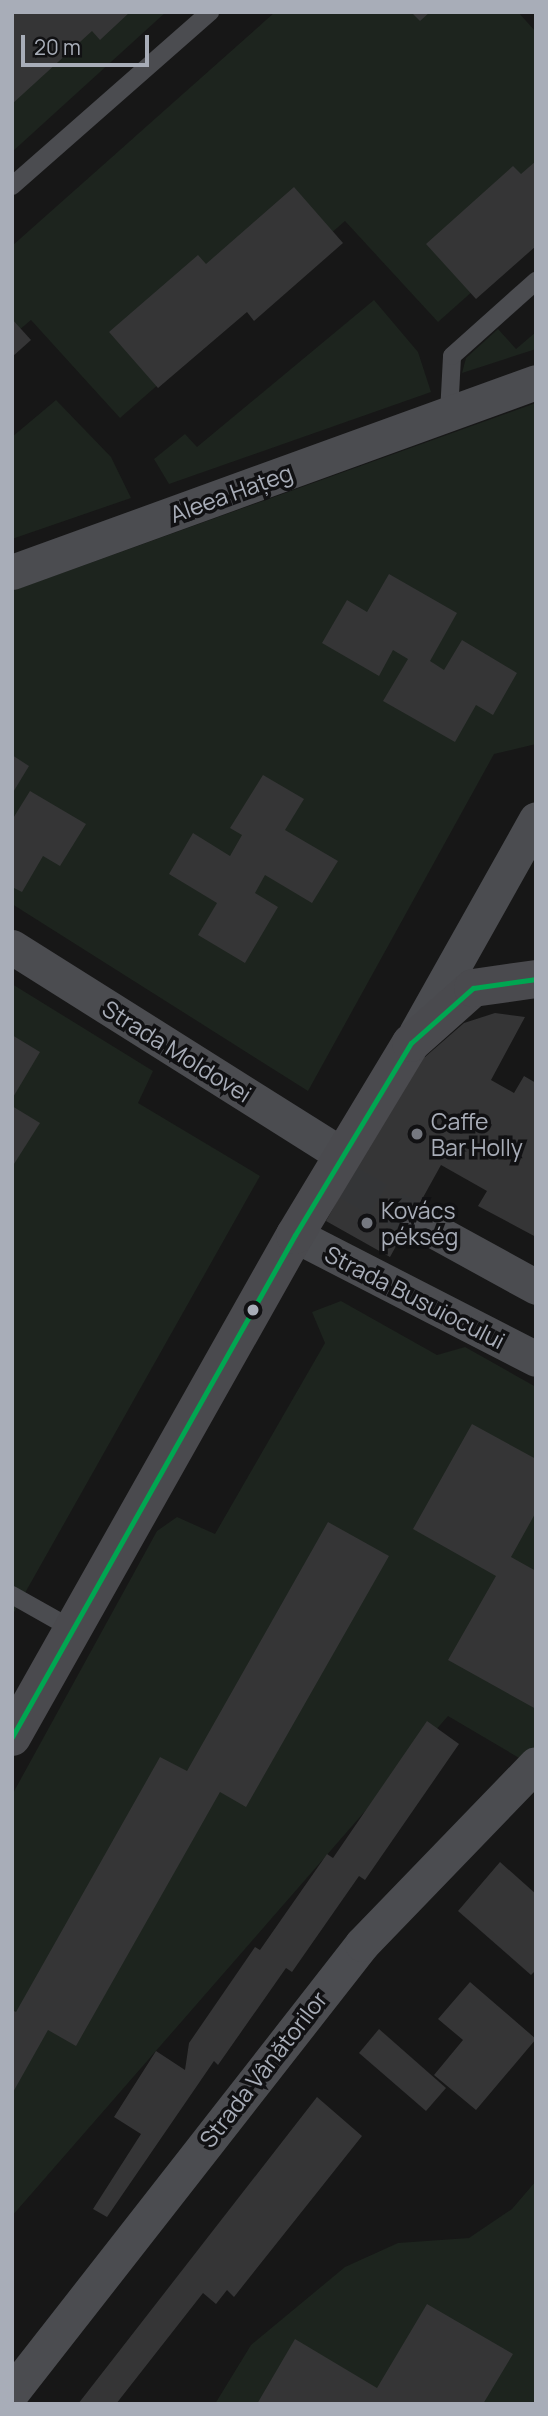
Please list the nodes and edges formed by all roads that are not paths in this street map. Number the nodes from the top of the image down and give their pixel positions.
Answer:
1 (210, 12) edge
2 (12, 186) edge
3 (536, 281) edge
4 (536, 382) edge
5 (449, 414) junction
6 (12, 572) edge
7 (536, 819) edge
8 (12, 947) edge
9 (536, 979) edge
10 (411, 1043) junction
11 (344, 1172) junction
12 (414, 1220) tunnel mouth
13 (295, 1235) junction
14 (536, 1286) edge
15 (536, 1359) edge
16 (12, 1595) edge
17 (74, 1630) junction
18 (12, 1737) edge
19 (536, 1764) edge
20 (12, 2392) edge

1 - 2 lane
3 - 5 lane
4 - 5 street, Aleea Hațeg
5 - 6 street, Aleea Hațeg
7 - 10 street
8 - 11 street, Strada Moldovei
9 - 10 street
10 - 11 street
11 - 13 street
12 - 14 street
13 - 15 street, Strada Busuiocului
13 - 17 street
16 - 17 lane
17 - 18 street
19 - 20 street, Strada Vânătorilor

